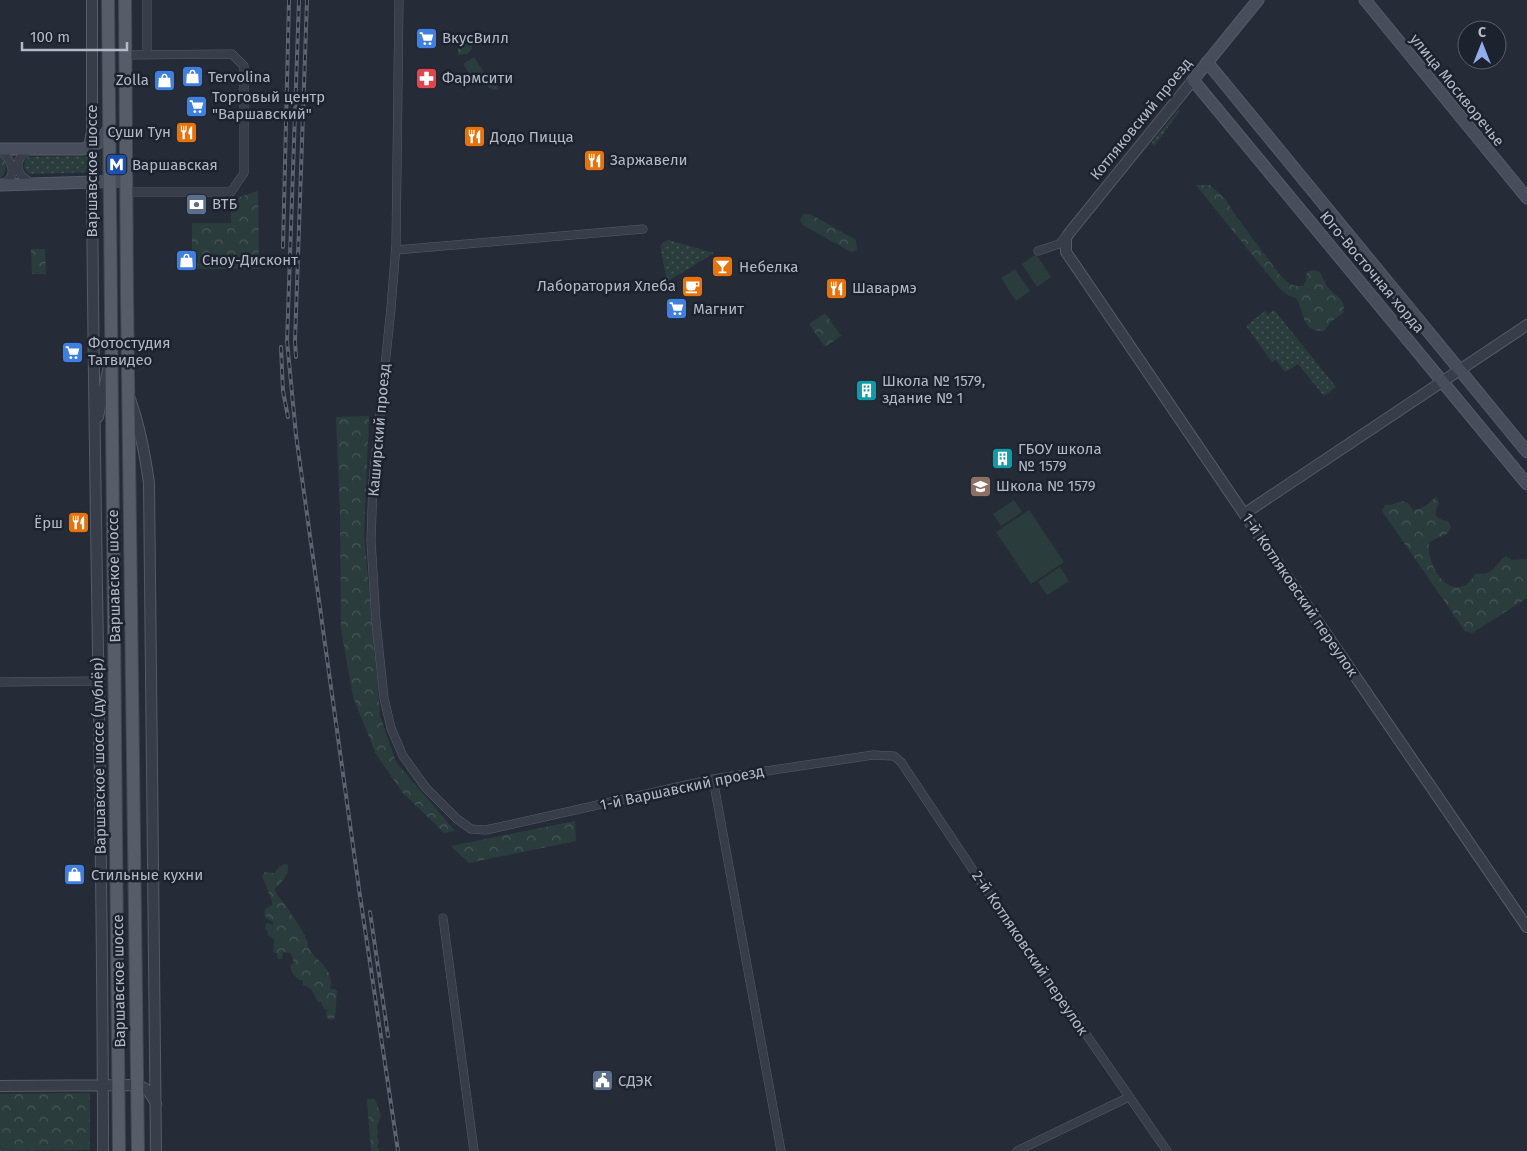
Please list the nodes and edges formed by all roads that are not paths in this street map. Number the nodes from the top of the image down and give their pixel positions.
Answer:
1 (92, 0) edge
2 (108, 0) edge
3 (125, 0) edge
4 (147, 0) edge
5 (399, 0) edge
6 (1258, 0) edge
7 (1365, 0) edge
8 (125, 55) junction
9 (147, 55) junction
10 (1206, 62) junction
11 (1193, 80) junction
12 (108, 130) junction
13 (89, 147) junction
14 (0, 150) edge
15 (33, 150) junction
16 (92, 181) junction
17 (108, 181) junction
18 (34, 184) junction
19 (0, 185) edge
20 (126, 186) junction
21 (1527, 198) edge
22 (643, 228) dead end
23 (1070, 232) junction
24 (1052, 247) junction
25 (396, 250) junction
26 (1038, 251) dead end
27 (1066, 252) junction
28 (1527, 325) edge
29 (110, 356) junction
30 (1461, 370) junction
31 (1444, 382) junction
32 (128, 393) junction
33 (94, 438) junction
34 (1527, 452) edge
35 (1527, 484) edge
36 (1244, 514) junction
37 (98, 681) junction
38 (0, 682) edge
39 (894, 756) joint
40 (713, 779) junction
41 (472, 829) joint
42 (443, 918) dead end
43 (1527, 928) edge
44 (103, 1085) junction
45 (119, 1085) junction
46 (136, 1085) junction
47 (0, 1086) edge
48 (1129, 1097) junction
49 (157, 1107) junction
50 (104, 1151) edge
51 (119, 1151) edge
52 (138, 1151) edge
53 (156, 1151) edge
54 (474, 1151) edge
55 (782, 1151) edge
56 (1017, 1151) edge
57 (1167, 1151) edge

1 - 13 street
2 - 12 main road, Варшавское шоссе
3 - 8 main road, Варшавское шоссе
4 - 9 street
5 - 25 street, Каширский проезд
6 - 10 main road, Котляковский проезд
7 - 21 main road, улица Москворечье
8 - 9 street
8 - 20 main road, Варшавское шоссе
9 - 20 street
10 - 11 main road, Котляковский проезд
10 - 30 main road, Юго-Восточная хорда
11 - 23 street, Котляковский проезд
11 - 31 main road, Юго-Восточная хорда
12 - 13 main road
12 - 17 main road, Варшавское шоссе
13 - 15 main road
14 - 15 main road
14 - 19 street
15 - 18 street
16 - 17 main road
16 - 18 main road
16 - 33 street, Варшавское шоссе (дублёр)
17 - 20 main road
17 - 29 main road, Варшавское шоссе
18 - 19 main road
20 - 32 main road, Варшавское шоссе
22 - 25 street
23 - 24 street
23 - 27 street, Котляковский проезд
24 - 26 street
24 - 27 street
25 - 41 street, Каширский проезд
27 - 36 street, 1-й Котляковский переулок
28 - 30 street
29 - 33 street
29 - 45 main road, Варшавское шоссе
30 - 31 street
30 - 34 main road, Юго-Восточная хорда
31 - 35 main road, Юго-Восточная хорда
31 - 36 street
32 - 46 main road, Варшавское шоссе
32 - 49 street
33 - 37 street, Варшавское шоссе (дублёр)
36 - 43 street, 1-й Котляковский переулок
37 - 38 street
37 - 44 street, Варшавское шоссе (дублёр)
39 - 40 street, 1-й Варшавский проезд
39 - 48 street, 2-й Котляковский переулок
40 - 41 street, 1-й Варшавский проезд
40 - 55 street
42 - 54 street
44 - 45 street
44 - 47 street
44 - 50 street, Варшавское шоссе (дублёр)
45 - 46 street
45 - 51 main road, Варшавское шоссе
46 - 49 street
46 - 52 main road, Варшавское шоссе
48 - 56 street
48 - 57 street, 2-й Котляковский переулок
49 - 53 street

